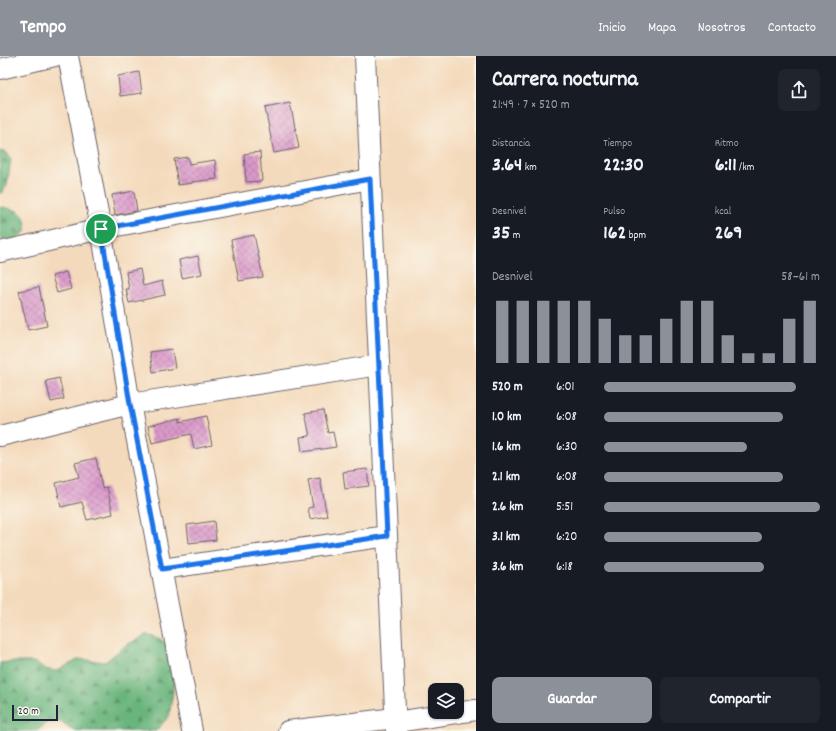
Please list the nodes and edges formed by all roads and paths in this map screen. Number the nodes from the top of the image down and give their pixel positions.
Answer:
1 (55, 56) edge
2 (68, 56) edge
3 (365, 56) edge
4 (0, 69) edge
5 (370, 179) junction
6 (101, 229) junction
7 (0, 252) edge
8 (379, 365) junction
9 (130, 404) junction
10 (0, 436) edge
11 (387, 536) junction
12 (162, 569) junction
13 (476, 710) edge
14 (396, 724) edge
15 (192, 731) edge
16 (288, 731) edge

1 - 4 street
2 - 6 street
3 - 5 street
5 - 6 street
5 - 8 street
6 - 7 street
6 - 9 street
8 - 9 street
8 - 11 street
9 - 10 street
9 - 12 street
11 - 12 street
11 - 14 street
12 - 15 street
13 - 14 street
14 - 16 street

